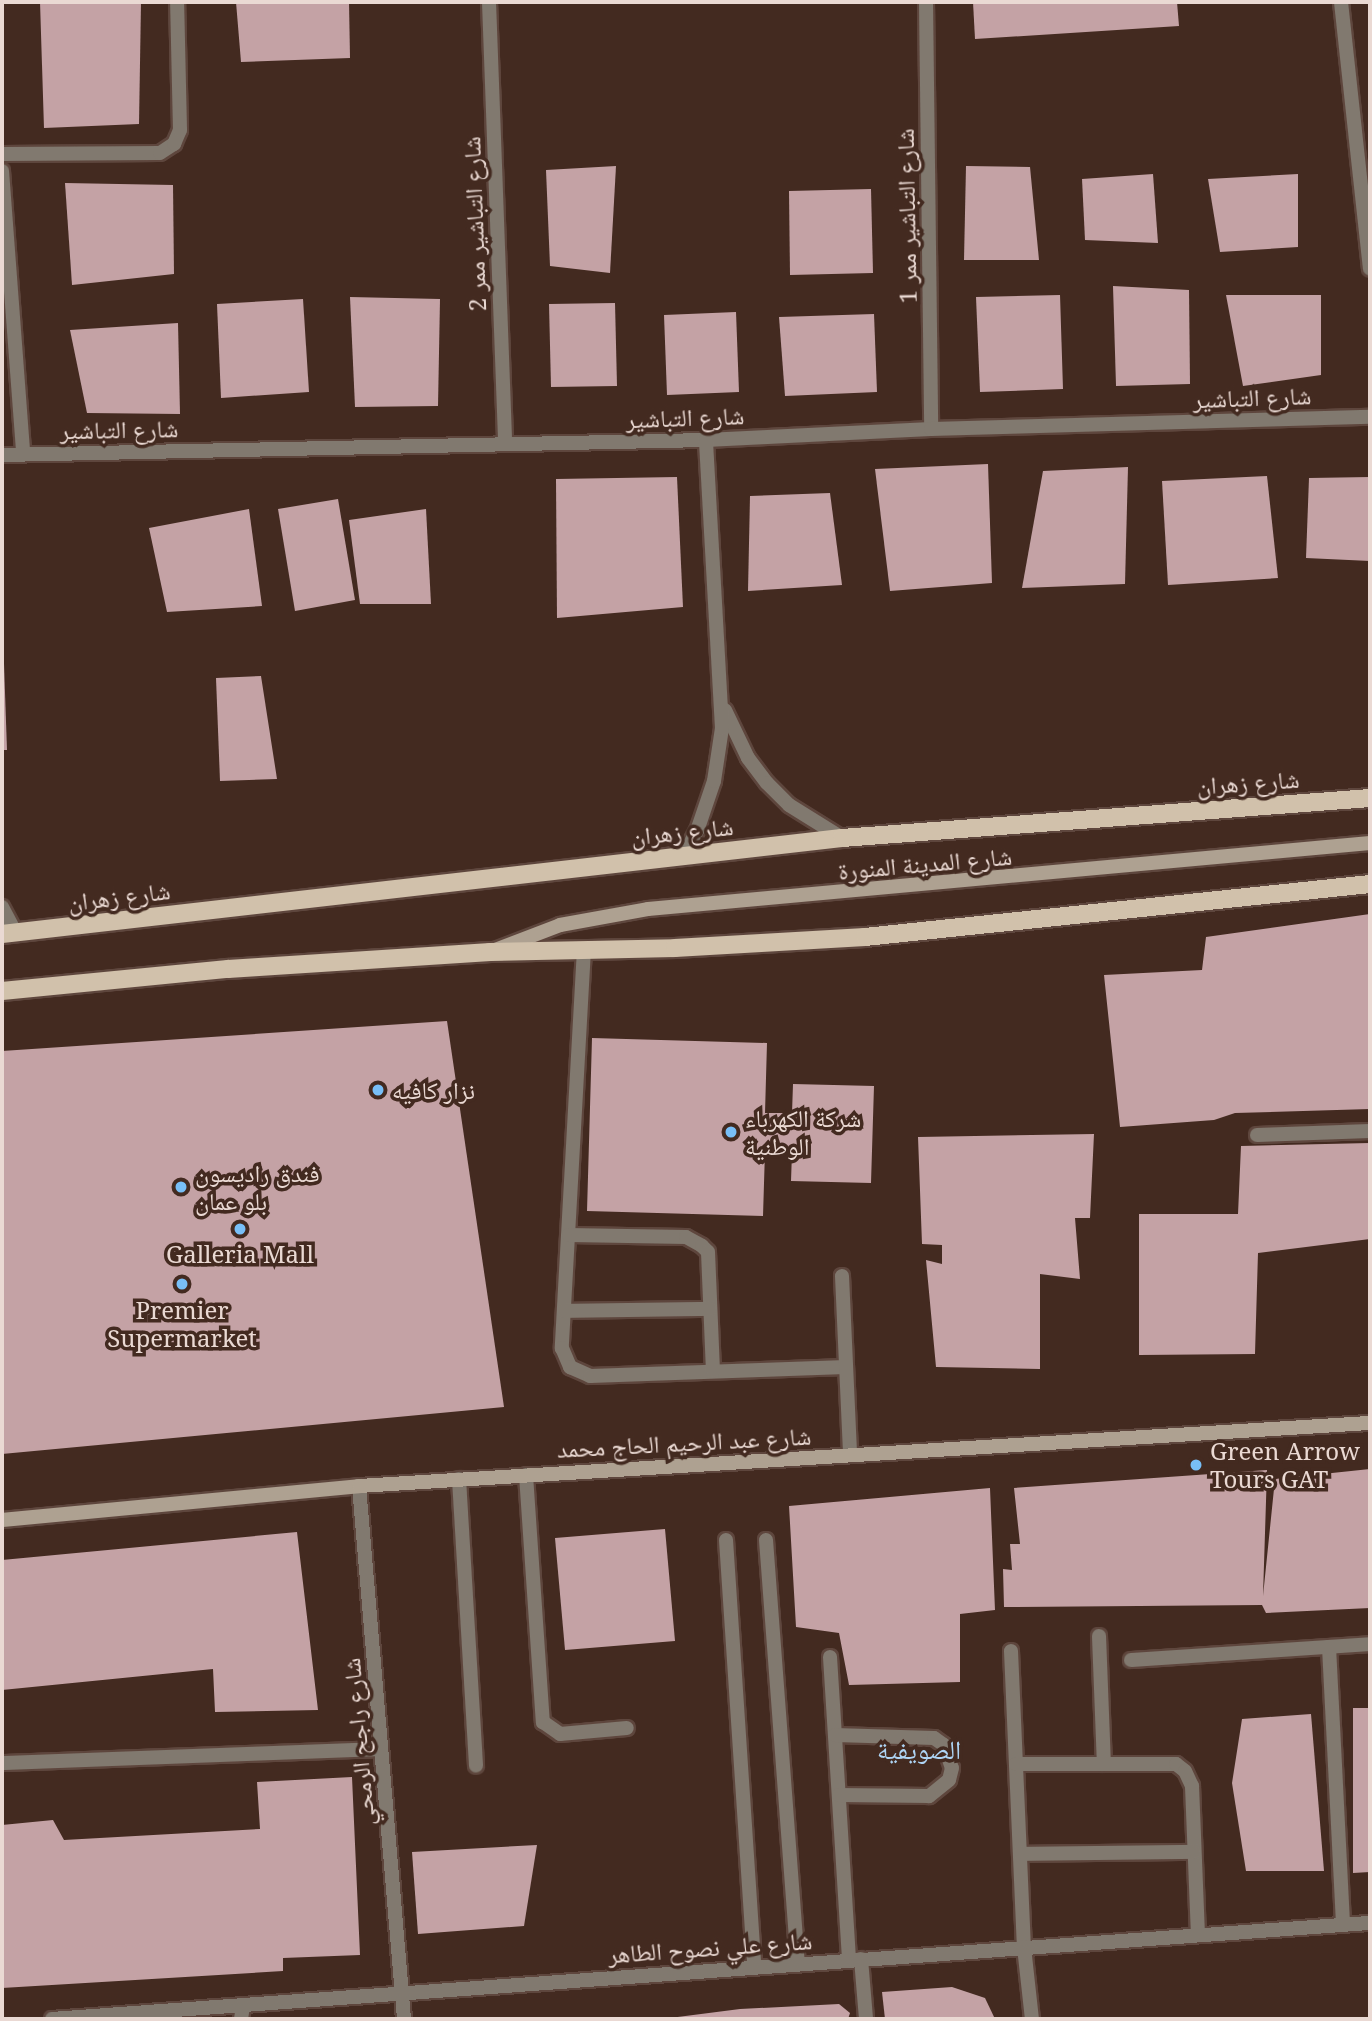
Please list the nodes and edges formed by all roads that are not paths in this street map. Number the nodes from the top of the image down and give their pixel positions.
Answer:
1 (177, 2) edge
2 (489, 2) edge
3 (926, 2) edge
4 (1341, 2) edge
5 (2, 154) edge
6 (2, 171) edge
7 (1370, 268) edge
8 (1370, 417) edge
9 (931, 429) junction
10 (706, 440) junction
11 (505, 444) junction
12 (23, 453) junction
13 (2, 455) edge
14 (722, 702) junction
15 (1370, 798) edge
16 (842, 838) junction
17 (1370, 843) edge
18 (684, 855) junction
19 (1370, 884) edge
20 (2, 907) edge
21 (9, 933) edge
22 (584, 949) junction
23 (490, 952) junction
24 (2, 991) edge
25 (1370, 1131) edge
26 (1257, 1135) dead end
27 (569, 1235) junction
28 (842, 1276) dead end
29 (710, 1309) junction
30 (564, 1311) junction
31 (846, 1367) junction
32 (713, 1371) junction
33 (1370, 1423) edge
34 (850, 1455) junction
35 (526, 1475) junction
36 (459, 1479) junction
37 (359, 1486) junction
38 (2, 1520) edge
39 (726, 1540) dead end
40 (766, 1540) dead end
41 (1099, 1636) dead end
42 (1370, 1644) edge
43 (1329, 1647) junction
44 (1012, 1651) dead end
45 (830, 1657) dead end
46 (1131, 1660) dead end
47 (628, 1728) dead end
48 (835, 1735) junction
49 (382, 1749) junction
50 (2, 1763) edge
51 (1016, 1764) junction
52 (1104, 1764) junction
53 (476, 1765) dead end
54 (839, 1795) junction
55 (1194, 1852) junction
56 (1020, 1853) junction
57 (1370, 1923) edge
58 (1343, 1925) junction
59 (1198, 1935) junction
60 (1024, 1947) junction
61 (855, 1959) junction
62 (798, 1964) junction
63 (754, 1966) junction
64 (401, 1994) junction
65 (242, 2012) edge
66 (52, 2019) edge
67 (404, 2019) edge
68 (866, 2019) edge
69 (1032, 2019) edge

1 - 5 street
2 - 11 street, شارع التباشير ممر 2
3 - 9 street, شارع التباشير ممر 1
4 - 7 street
6 - 12 street
8 - 9 street, شارع التباشير
9 - 10 street, شارع التباشير
10 - 11 street, شارع التباشير
10 - 14 street
11 - 12 street, شارع التباشير
12 - 13 street, شارع التباشير
14 - 16 street
14 - 18 street
15 - 16 main road, شارع زهران
16 - 18 main road, شارع زهران
17 - 23 street, شارع المدينة المنورة
18 - 21 main road, شارع زهران
19 - 22 main road
20 - 21 street
22 - 23 main road
22 - 27 street
23 - 24 main road
25 - 26 street
27 - 29 street
27 - 30 street
28 - 31 street
29 - 30 street
29 - 32 street
30 - 32 street
31 - 32 street
31 - 34 street
33 - 34 street, شارع عبد الرحيم الحاج محمد
34 - 35 street, شارع عبد الرحيم الحاج محمد
35 - 36 street, شارع عبد الرحيم الحاج محمد
35 - 47 street
36 - 37 street, شارع عبد الرحيم الحاج محمد
36 - 53 street
37 - 38 street, شارع عبد الرحيم الحاج محمد
37 - 49 street, شارع راجح الرمحي
39 - 63 street
40 - 62 street
41 - 52 street
42 - 43 street
43 - 46 street
43 - 58 street
44 - 51 street
45 - 48 street
48 - 54 street
48 - 54 street
49 - 50 street
49 - 64 street, شارع راجح الرمحي
51 - 52 street
51 - 56 street
52 - 55 street
54 - 61 street
55 - 56 street
55 - 59 street
56 - 60 street
57 - 58 street, شارع علي نصوح الطاهر
58 - 59 street, شارع علي نصوح الطاهر
59 - 60 street, شارع علي نصوح الطاهر
60 - 61 street, شارع علي نصوح الطاهر
60 - 69 street
61 - 62 street, شارع علي نصوح الطاهر
61 - 68 street
62 - 63 street, شارع علي نصوح الطاهر
63 - 64 street, شارع علي نصوح الطاهر
64 - 65 street, شارع علي نصوح الطاهر
64 - 67 street, شارع راجح الرمحي
65 - 66 street, شارع علي نصوح الطاهر

